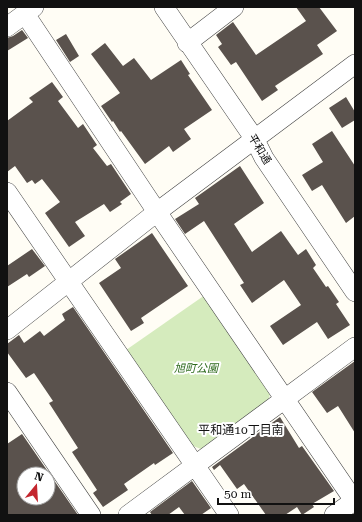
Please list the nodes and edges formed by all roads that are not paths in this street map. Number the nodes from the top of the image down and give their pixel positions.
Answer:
1 (164, 7) edge
2 (234, 7) edge
3 (30, 10) edge
4 (7, 28) edge
5 (187, 43) junction
6 (355, 64) edge
7 (254, 138) junction
8 (7, 192) edge
9 (157, 212) junction
10 (68, 282) junction
11 (355, 292) edge
12 (7, 330) edge
13 (355, 347) edge
14 (7, 392) edge
15 (285, 400) junction
16 (196, 465) junction
17 (355, 502) edge
18 (91, 515) edge
19 (128, 515) edge
20 (229, 515) edge
21 (334, 515) edge

1 - 5 street, 平和通
2 - 5 street
3 - 4 street
3 - 9 street
5 - 7 street, 平和通
6 - 7 street
7 - 9 street
7 - 11 street, 平和通
8 - 10 street
9 - 10 street
9 - 15 street
10 - 12 street
10 - 16 street
13 - 15 street
14 - 18 street
15 - 16 street
15 - 17 street
16 - 19 street
16 - 20 street
17 - 21 street

